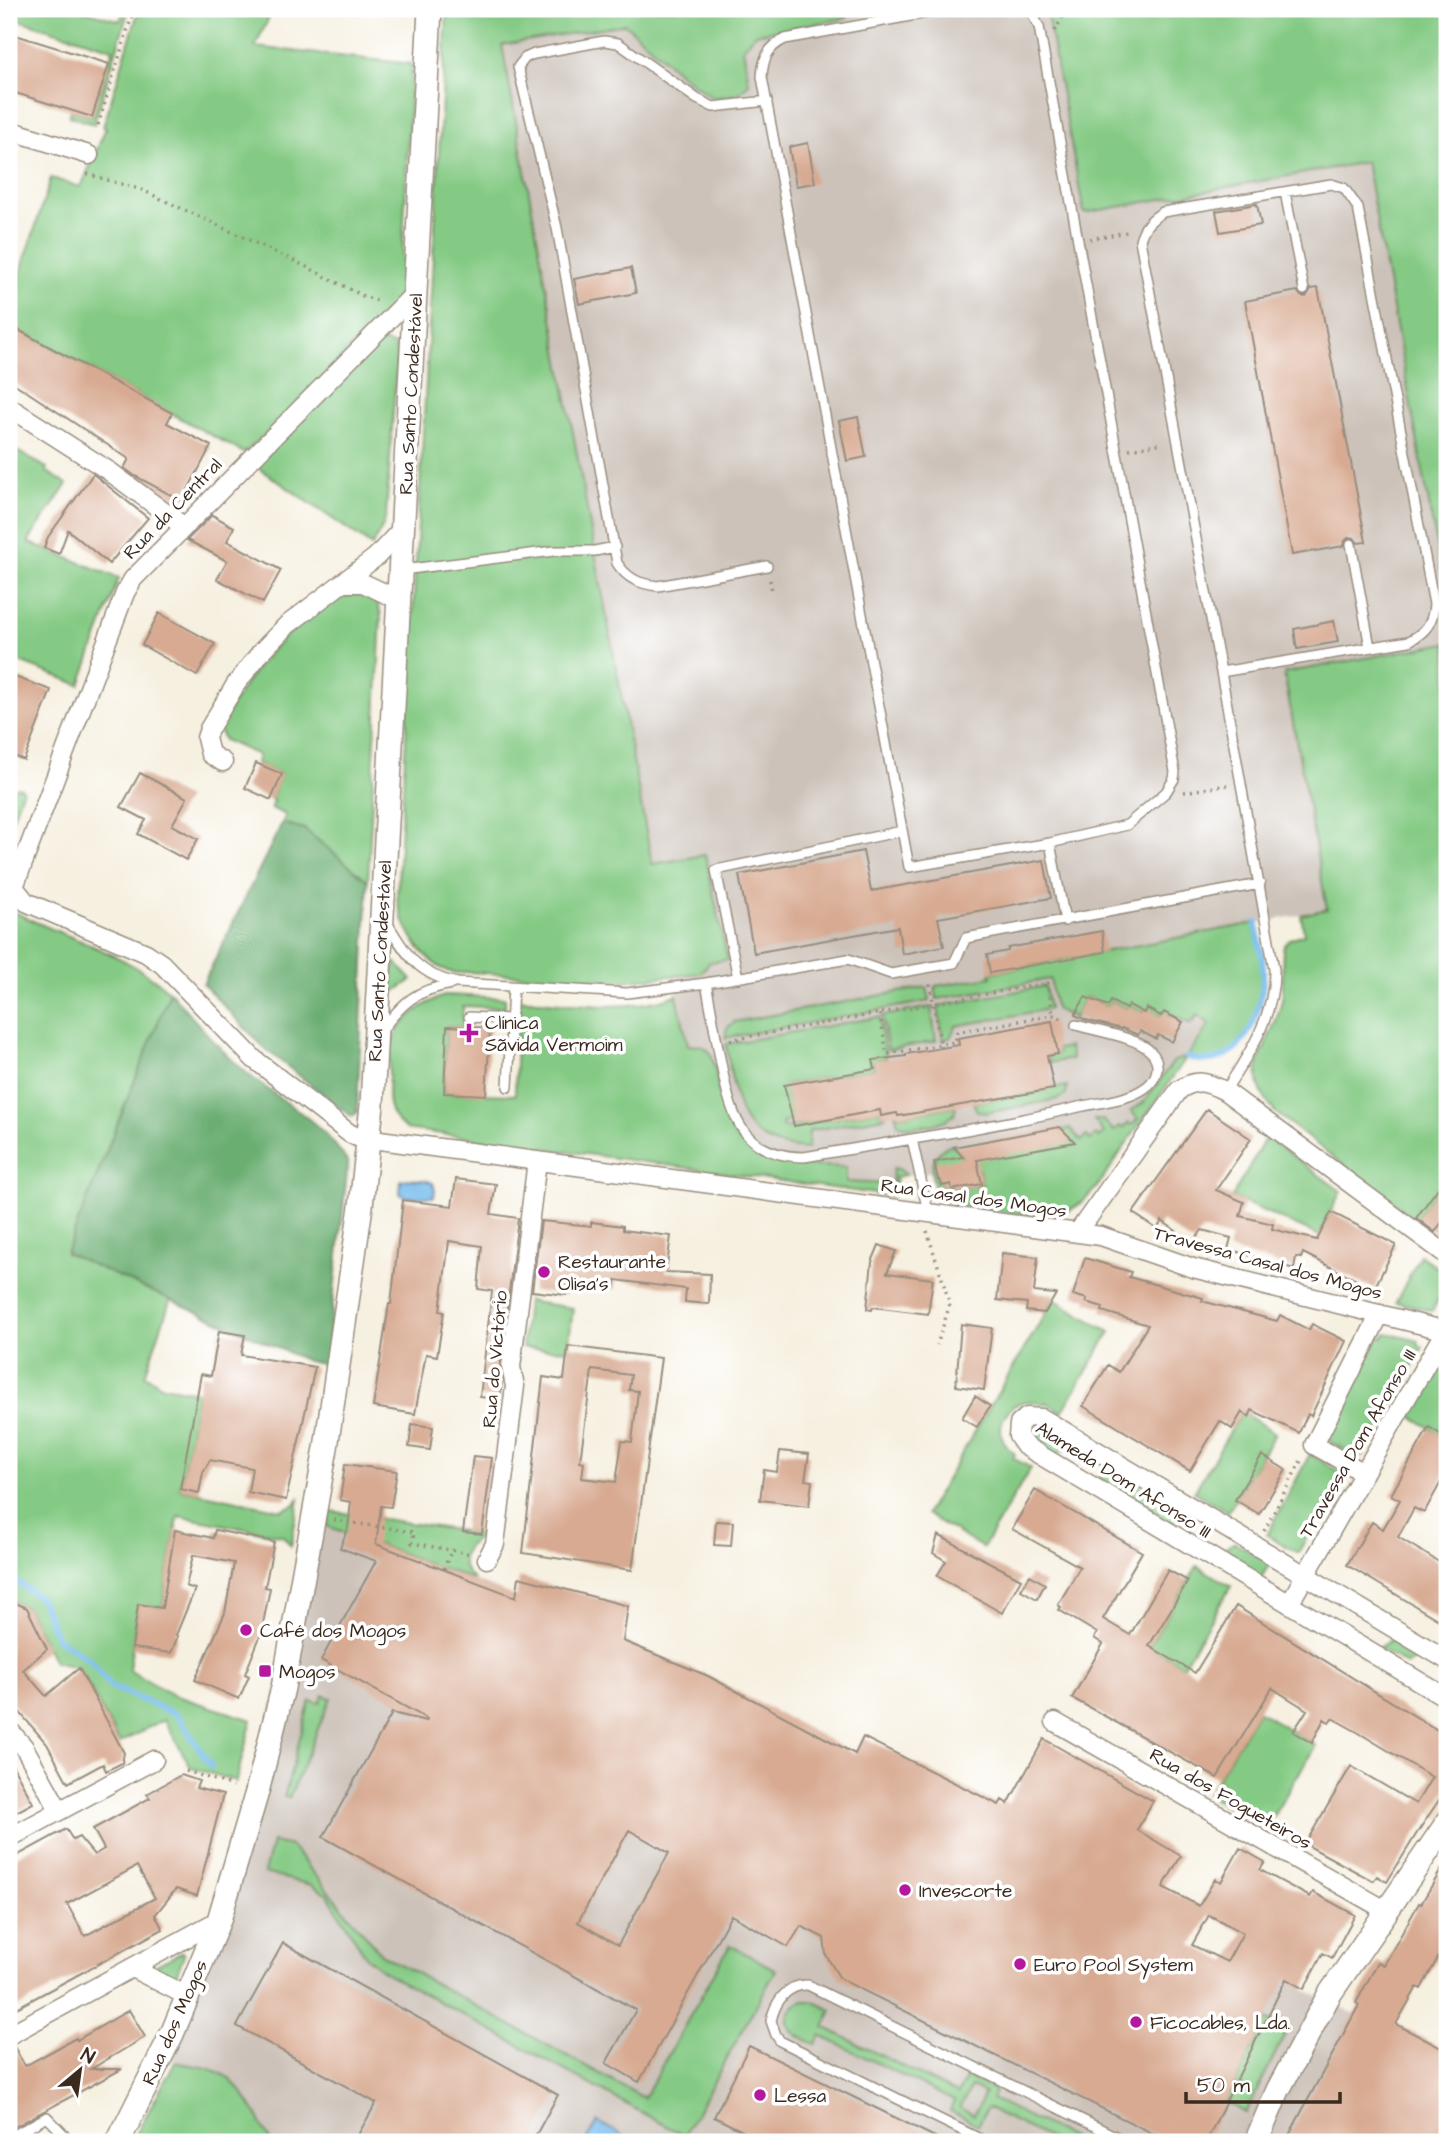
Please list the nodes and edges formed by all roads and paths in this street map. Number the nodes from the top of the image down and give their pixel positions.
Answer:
1 (134, 9) edge
2 (430, 9) edge
3 (949, 9) edge
4 (1030, 9) edge
5 (1071, 9) edge
6 (1050, 35) dead end
7 (767, 101) junction
8 (98, 125) dead end
9 (9, 130) edge
10 (89, 155) joint
11 (1285, 192) junction
12 (1123, 233) dead end
13 (1089, 239) dead end
14 (1304, 290) dead end
15 (416, 292) junction
16 (11, 414) edge
17 (1162, 443) dead end
18 (1129, 449) dead end
19 (183, 526) junction
20 (402, 528) junction
21 (1351, 544) dead end
22 (615, 547) junction
23 (400, 570) junction
24 (768, 570) joint
25 (343, 583) junction
26 (772, 591) dead end
27 (399, 600) junction
28 (1370, 647) junction
29 (1221, 672) junction
30 (223, 762) dead end
31 (1224, 786) dead end
32 (1194, 791) dead end
33 (902, 831) junction
34 (1050, 843) junction
35 (1260, 884) junction
36 (12, 886) edge
37 (381, 913) junction
38 (1065, 921) junction
39 (738, 978) junction
40 (457, 983) junction
41 (706, 984) junction
42 (930, 984) dead end
43 (513, 987) junction
44 (934, 1003) junction
45 (880, 1013) junction
46 (469, 1017) dead end
47 (511, 1019) junction
48 (1076, 1025) dead end
49 (375, 1038) junction
50 (717, 1042) junction
51 (941, 1046) junction
52 (508, 1087) dead end
53 (1225, 1091) junction
54 (368, 1139) junction
55 (912, 1139) junction
56 (537, 1161) junction
57 (928, 1212) junction
58 (1078, 1232) junction
59 (1447, 1255) edge
60 (1380, 1314) junction
61 (1446, 1331) edge
62 (937, 1345) dead end
63 (1306, 1451) dead end
64 (1364, 1473) junction
65 (334, 1520) dead end
66 (1263, 1533) dead end
67 (452, 1549) junction
68 (464, 1551) dead end
69 (487, 1559) dead end
70 (444, 1569) dead end
71 (1306, 1576) junction
72 (1289, 1604) junction
73 (1447, 1660) edge
74 (1447, 1698) edge
75 (1055, 1722) dead end
76 (9, 1730) edge
77 (154, 1760) dead end
78 (186, 1771) dead end
79 (234, 1786) dead end
80 (59, 1810) junction
81 (1447, 1824) edge
82 (9, 1838) edge
83 (222, 1909) junction
84 (1387, 1911) junction
85 (132, 1968) junction
86 (187, 1996) junction
87 (9, 2035) edge
88 (9, 2137) edge
89 (71, 2142) edge
90 (118, 2142) edge
91 (986, 2142) edge
92 (1127, 2142) edge
93 (1256, 2142) edge

1 - 8 path
2 - 15 street, Rua Santo Condestável
3 - 7 lane
4 - 34 lane
5 - 6 path
7 - 22 lane
7 - 33 lane
9 - 10 street
10 - 15 path
11 - 14 lane
11 - 28 lane
11 - 29 lane
12 - 13 path
15 - 19 street, Rua da Central
15 - 20 street, Rua Santo Condestável
16 - 19 street
17 - 18 path
19 - 36 street, Rua da Central
20 - 23 street, Rua Santo Condestável
20 - 25 street
21 - 28 lane
22 - 23 lane
22 - 24 lane
23 - 27 street, Rua Santo Condestável
24 - 26 path
25 - 27 street
25 - 30 street
27 - 37 street, Rua Santo Condestável
28 - 29 lane
29 - 35 lane
31 - 32 path
33 - 34 lane
33 - 39 lane
34 - 38 lane
35 - 38 lane
35 - 53 lane
36 - 54 street, Rua Casal dos Mogos
37 - 40 lane
37 - 49 street, Rua Santo Condestável
38 - 39 lane
39 - 41 lane
40 - 43 lane
40 - 49 lane
41 - 43 lane
41 - 50 lane
42 - 44 path
43 - 47 lane
44 - 45 path
44 - 51 path
44 - 51 path
45 - 50 path
45 - 51 path
46 - 47 lane
47 - 52 lane
48 - 55 lane
49 - 54 street, Rua Santo Condestável
50 - 55 lane
53 - 58 street, Rua Casal dos Mogos
53 - 59 street, Rua Casal dos Mogos
54 - 56 street, Rua Casal dos Mogos
54 - 83 street, Rua Santo Condestável
55 - 57 lane
56 - 57 street, Rua Casal dos Mogos
56 - 69 street, Rua do Victório
57 - 58 street, Rua Casal dos Mogos
57 - 62 path
58 - 60 street, Travessa Casal dos Mogos
60 - 61 street, Travessa Casal dos Mogos
60 - 64 street
61 - 64 street, Travessa Dom Afonso III
63 - 66 path
64 - 71 street, Travessa Dom Afonso III
65 - 67 path
67 - 68 path
67 - 70 path
71 - 72 street
71 - 72 street, Alameda Dom Afonso III
71 - 73 street, Alameda Dom Afonso III
72 - 74 street, Alameda Dom Afonso III
75 - 84 street, Rua dos Fogueteiros
76 - 80 street
77 - 80 street
78 - 79 path
80 - 82 street
81 - 84 street
83 - 85 street
83 - 86 street, Rua dos Mogos
84 - 93 street
85 - 86 street
85 - 87 street
86 - 90 street, Rua dos Mogos
88 - 89 lane
91 - 92 lane

